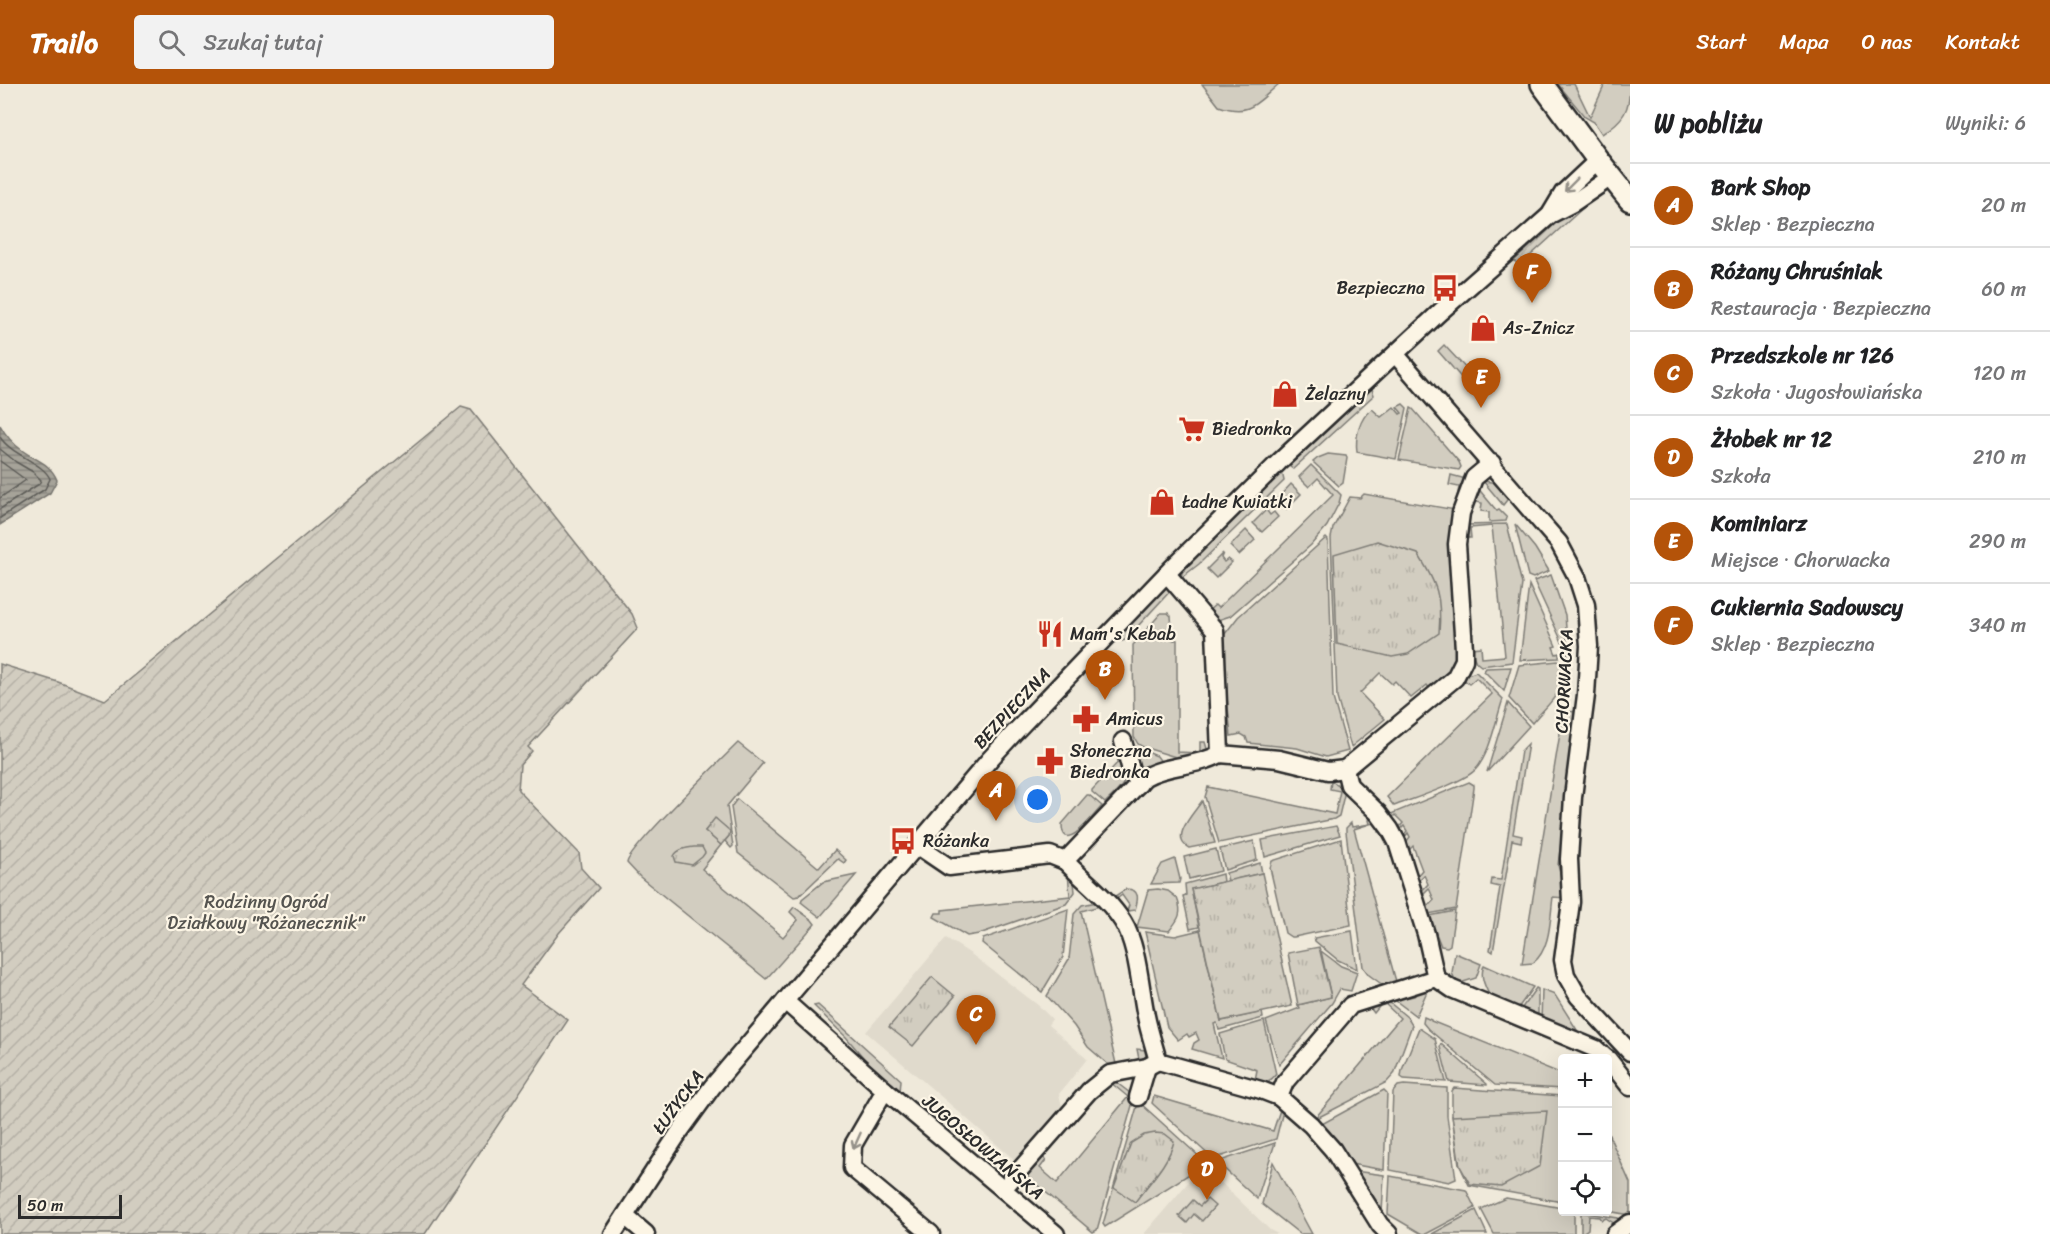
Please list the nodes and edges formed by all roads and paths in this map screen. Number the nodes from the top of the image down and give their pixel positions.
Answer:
1 (1542, 84) edge
2 (1604, 169) junction
3 (1630, 200) edge
4 (1396, 355) junction
5 (1492, 463) junction
6 (1167, 574) junction
7 (1123, 741) dead end
8 (1220, 754) junction
9 (1345, 769) junction
10 (1139, 784) junction
11 (918, 846) junction
12 (1065, 861) junction
13 (1436, 978) junction
14 (785, 1001) junction
15 (1630, 1052) edge
16 (1602, 1054) edge
17 (1152, 1064) junction
18 (1612, 1065) edge
19 (1630, 1087) edge
20 (885, 1090) junction
21 (1138, 1096) dead end
22 (1279, 1097) junction
23 (1003, 1189) junction
24 (625, 1216) junction
25 (1630, 1222) edge
26 (613, 1234) edge
27 (646, 1234) edge
28 (931, 1234) edge
29 (1056, 1234) edge
30 (1389, 1234) edge
31 (1615, 1234) edge

1 - 2 main road
2 - 3 main road
2 - 4 street, BEZPIECZNA
4 - 5 street, CHORWACKA
4 - 6 street, BEZPIECZNA
5 - 9 street
5 - 15 street, CHORWACKA
6 - 8 street
6 - 11 street, BEZPIECZNA
7 - 10 street
8 - 9 street
8 - 10 street
9 - 13 street
10 - 12 street
11 - 12 street
11 - 14 street, BEZPIECZNA
12 - 17 street
13 - 16 street
13 - 22 street
14 - 20 street, JUGOSŁOWIAŃSKA
14 - 24 street, ŁUŻYCKA
17 - 21 street
17 - 22 street
17 - 23 street
18 - 19 street
20 - 23 street, JUGOSŁOWIAŃSKA
20 -> 28 street
22 - 30 street
23 - 29 street, JUGOSŁOWIAŃSKA
24 - 26 street, ŁUŻYCKA
24 - 27 street
25 - 31 street

